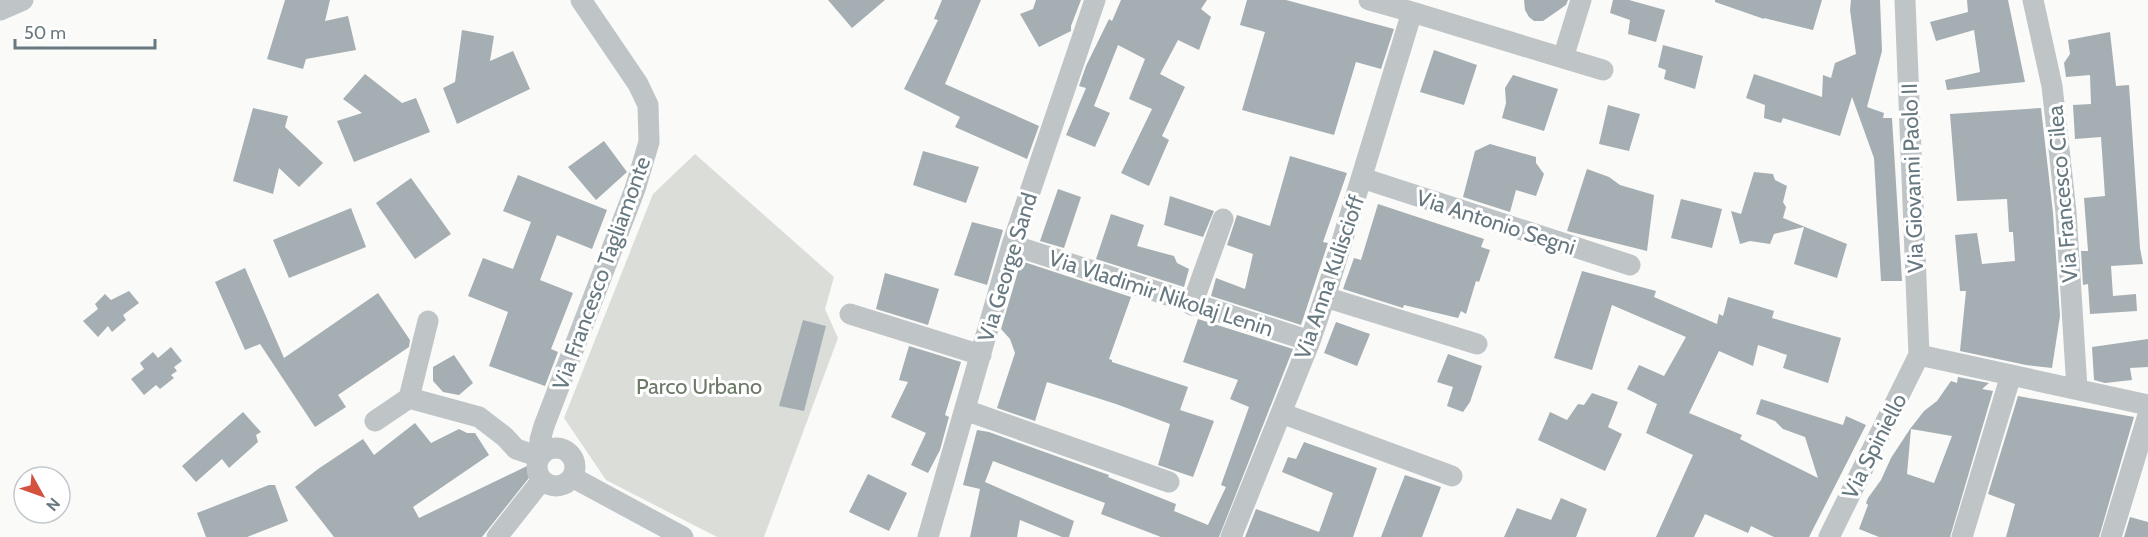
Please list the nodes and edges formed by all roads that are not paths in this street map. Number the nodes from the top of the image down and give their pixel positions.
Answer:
1 (23, 0) edge
2 (581, 0) edge
3 (1095, 0) edge
4 (1369, 0) edge
5 (1581, 0) edge
6 (1905, 0) edge
7 (2033, 0) edge
8 (0, 10) edge
9 (1412, 12) junction
10 (1563, 58) junction
11 (1603, 70) dead end
12 (1362, 178) junction
13 (1223, 219) dead end
14 (1012, 245) junction
15 (1630, 265) dead end
16 (1325, 297) junction
17 (1192, 305) junction
18 (850, 314) dead end
19 (428, 321) dead end
20 (1310, 341) junction
21 (1477, 344) dead end
22 (981, 355) junction
23 (1919, 355) junction
24 (2011, 375) junction
25 (2077, 389) junction
26 (409, 398) junction
27 (2148, 405) edge
28 (965, 410) junction
29 (1281, 413) junction
30 (2148, 415) edge
31 (375, 421) dead end
32 (540, 457) junction
33 (1452, 476) dead end
34 (572, 477) junction
35 (542, 480) junction
36 (1169, 482) dead end
37 (496, 537) edge
38 (683, 537) edge
39 (928, 537) edge
40 (1231, 537) edge
41 (1828, 537) edge
42 (1962, 537) edge
43 (2111, 537) edge

1 - 8 street
2 - 32 street, Via Francesco Tagliamonte
3 - 14 street, Via George Sand
4 - 9 street
5 - 10 street
6 - 23 street, Via Giovanni Paolo II
7 - 25 street, Via Francesco Cilea
9 - 10 street
9 - 12 street, Via Anna Kuliscioff
10 - 11 street
12 - 15 street, Via Antonio Segni
12 - 16 street, Via Anna Kuliscioff
13 - 17 street
14 - 17 street, Via Vladimir Nikolaj Lenin
14 - 22 street, Via George Sand
16 - 20 street, Via Anna Kuliscioff
16 - 21 street
17 - 20 street, Via Vladimir Nikolaj Lenin
18 - 22 street
19 - 26 street
20 - 29 street, Via Anna Kuliscioff
22 - 28 street, Via George Sand
23 - 24 street
23 - 41 street, Via Spiniello
24 - 25 street
24 - 42 street
25 - 27 street
26 - 31 street
26 - 32 street
28 - 36 street
28 - 39 street, Via George Sand
29 - 33 street
29 - 40 street, Via Anna Kuliscioff
30 - 43 street
32 - 34 street
32 - 35 street
34 - 35 street
34 - 38 street
35 - 37 street

